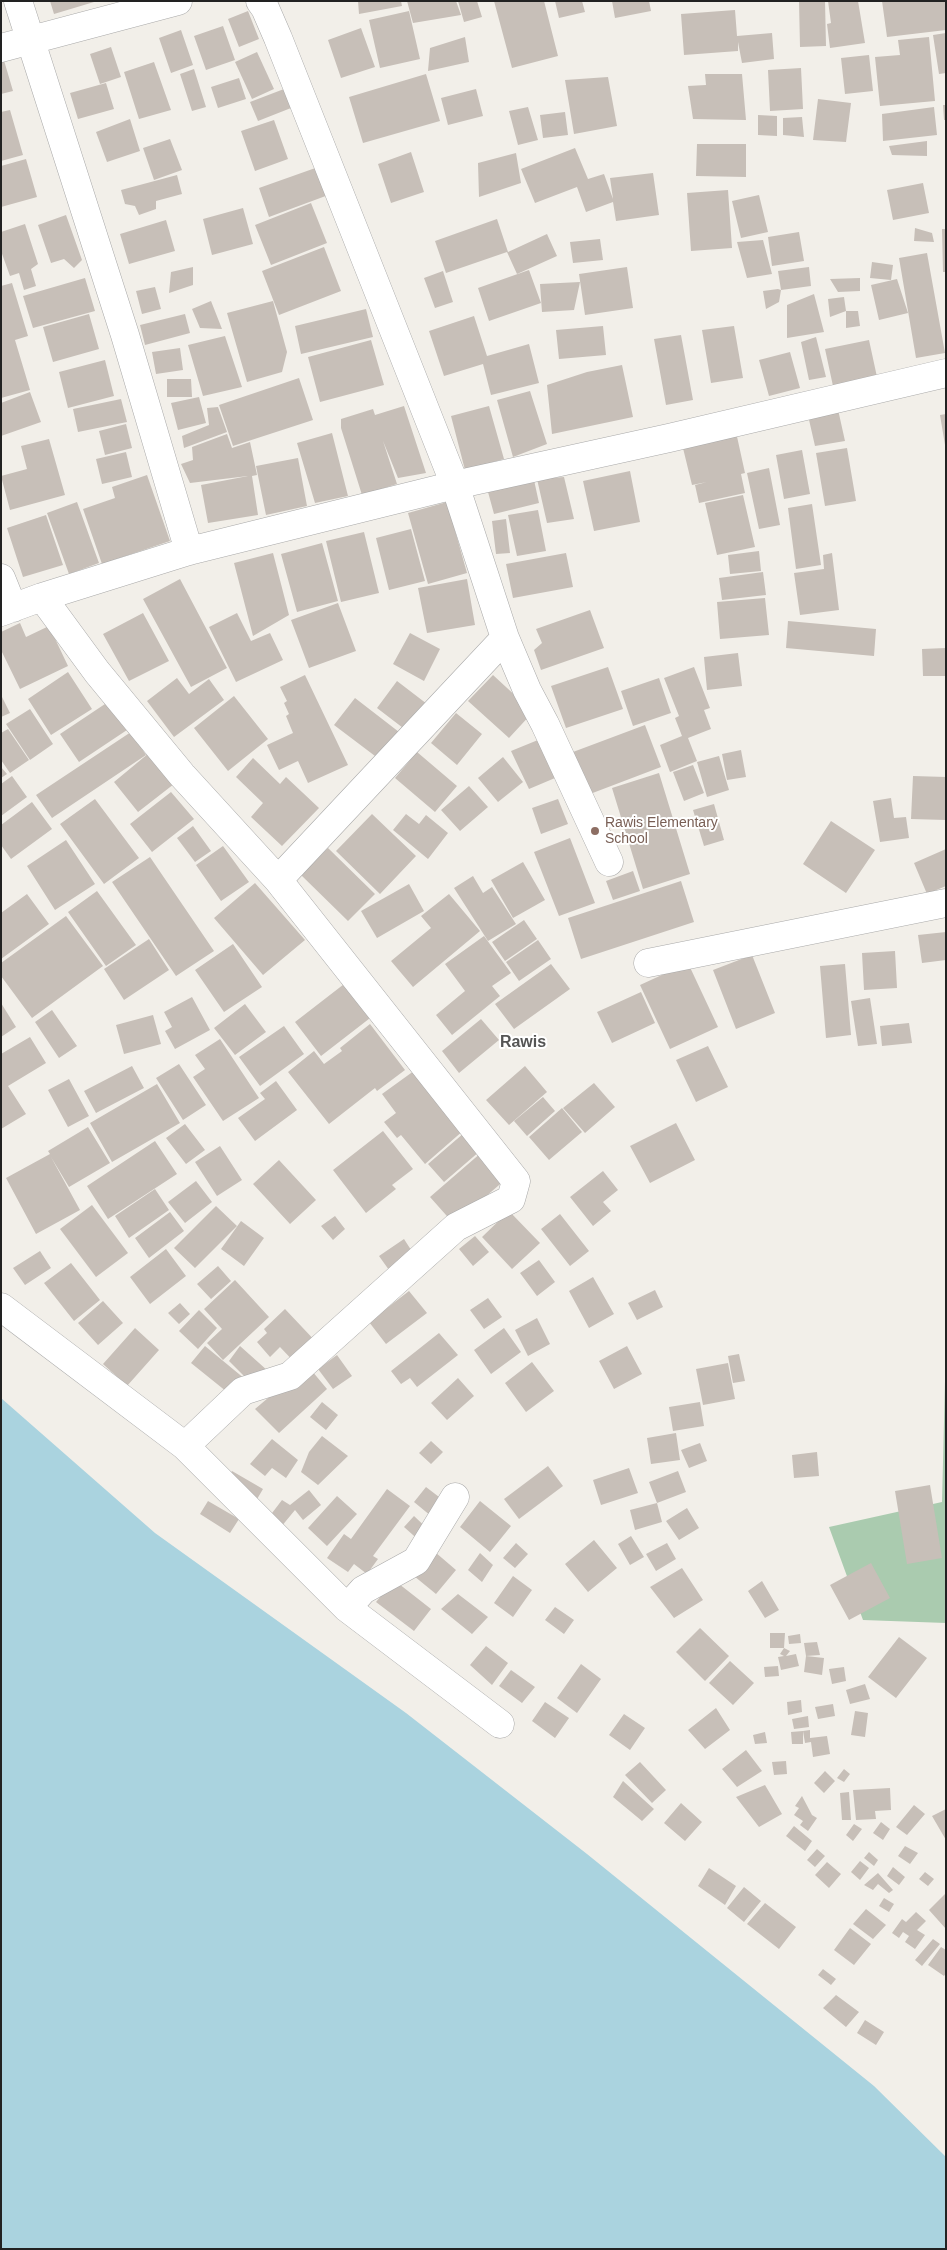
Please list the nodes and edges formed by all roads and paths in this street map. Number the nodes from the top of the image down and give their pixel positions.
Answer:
1 (18, 1) edge
2 (178, 1) edge
3 (260, 1) edge
4 (30, 41) junction
5 (1, 48) edge
6 (946, 373) edge
7 (454, 485) junction
8 (189, 551) junction
9 (1, 578) edge
10 (42, 597) junction
11 (7, 610) edge
12 (505, 638) junction
13 (609, 862) dead end
14 (278, 880) junction
15 (946, 903) edge
16 (648, 963) dead end
17 (1, 1307) edge
18 (185, 1446) junction
19 (455, 1497) dead end
20 (347, 1608) junction
21 (500, 1724) dead end

1 - 4 street
2 - 4 street
3 - 7 street
4 - 5 street
4 - 8 street
6 - 7 street
7 - 8 street
7 - 12 street
8 - 10 street
9 - 11 street
10 - 11 street
10 - 14 street
12 - 13 street
12 - 14 street
14 - 18 street
15 - 16 street
17 - 18 street
18 - 20 street
19 - 20 street
20 - 21 street

